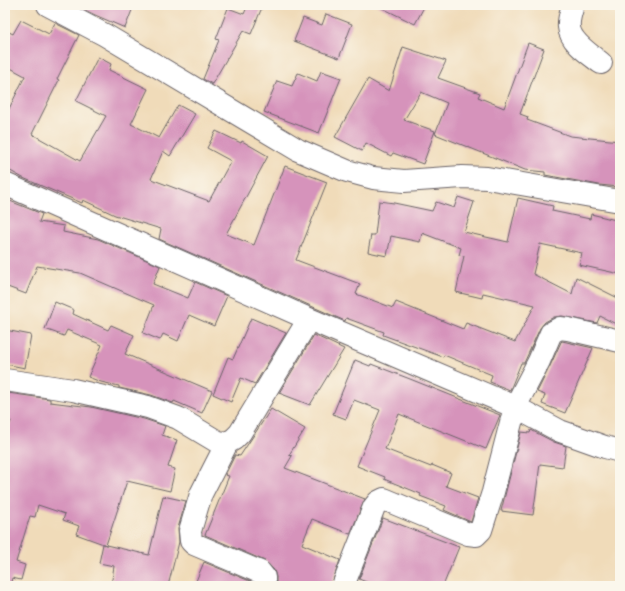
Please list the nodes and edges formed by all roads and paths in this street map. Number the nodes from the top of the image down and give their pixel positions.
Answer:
1 (48, 5) edge
2 (572, 5) edge
3 (601, 63) dead end
4 (5, 184) edge
5 (620, 201) edge
6 (309, 319) junction
7 (620, 341) edge
8 (5, 380) edge
9 (515, 407) junction
10 (226, 443) junction
11 (620, 451) edge
12 (264, 586) edge
13 (343, 586) edge

1 - 5 street
2 - 3 street
4 - 6 street
6 - 9 street
6 - 10 street
7 - 9 street
8 - 10 street
9 - 11 street
9 - 13 street
10 - 12 street

